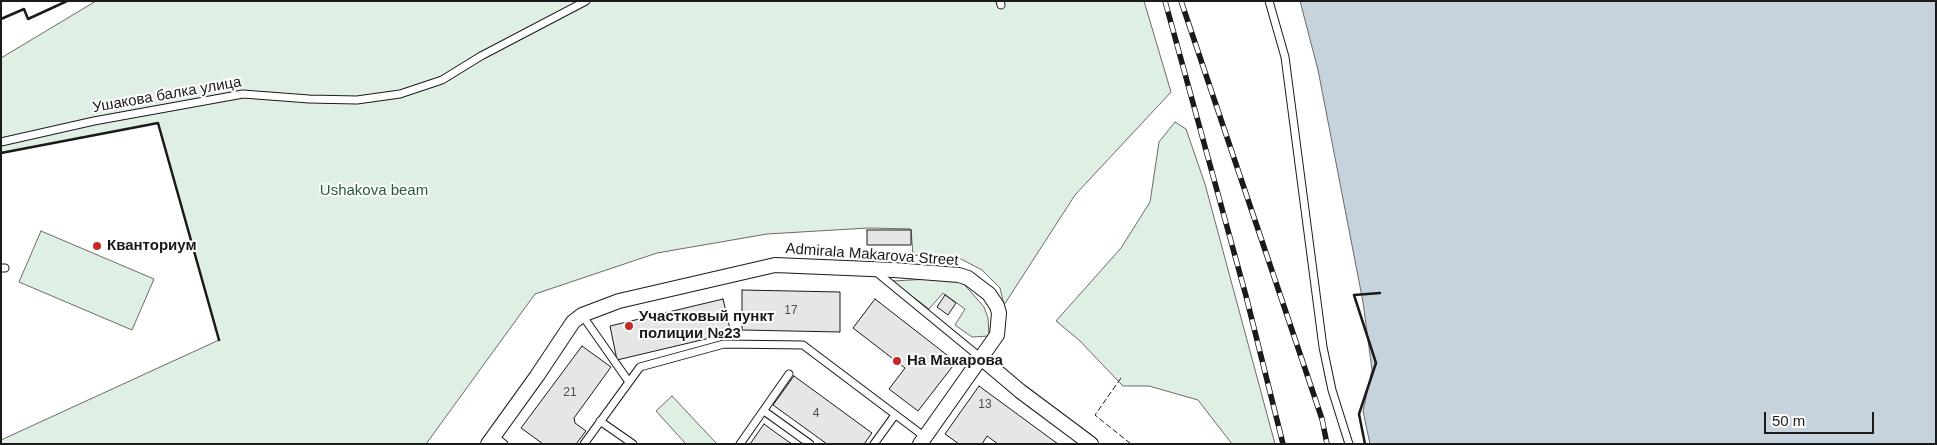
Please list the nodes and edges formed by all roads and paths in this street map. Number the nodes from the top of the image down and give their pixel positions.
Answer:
1 (586, 1) edge
2 (1269, 1) edge
3 (1, 142) edge
4 (871, 269) junction
5 (582, 315) junction
6 (980, 358) junction
7 (789, 374) dead end
8 (629, 382) junction
9 (764, 411) junction
10 (895, 414) junction
11 (600, 421) junction
12 (1076, 439) edge
13 (922, 440) edge
14 (495, 441) edge
15 (584, 444) edge
16 (632, 444) edge
17 (740, 444) edge
18 (810, 444) edge
19 (874, 444) edge
20 (1091, 444) edge
21 (1349, 444) edge

1 - 3 lane, Ушакова балка улица
2 - 21 lane
4 - 5 street, Admirala Makarova Street
4 - 6 lane
4 - 6 street, Admirala Makarova Street
5 - 8 lane
5 - 14 street, Admirala Makarova Street
6 - 12 street
6 - 13 street, Admirala Makarova Street
7 - 9 lane
8 - 10 lane
8 - 11 lane
9 - 17 lane
9 - 18 lane
10 - 13 lane
10 - 19 lane
11 - 15 lane
11 - 16 lane
12 - 20 street

